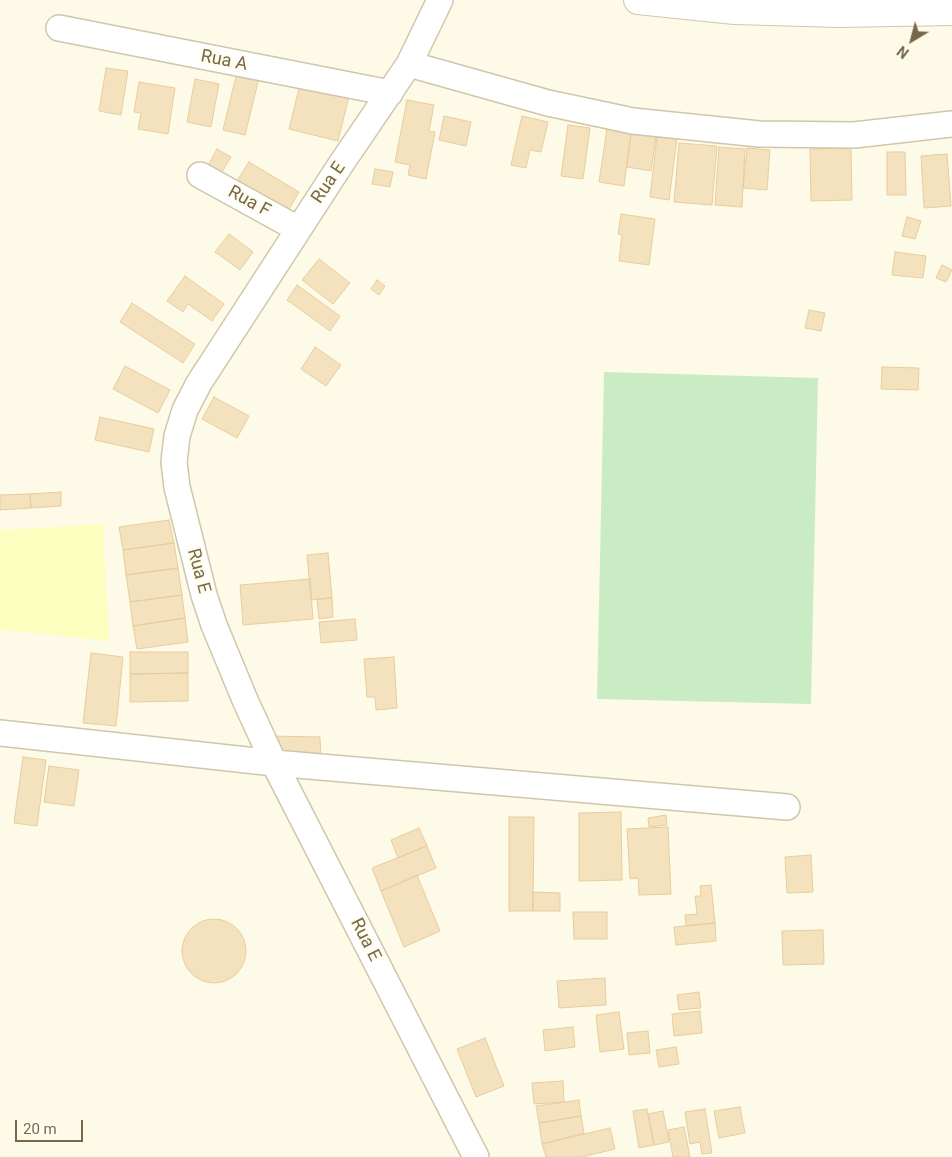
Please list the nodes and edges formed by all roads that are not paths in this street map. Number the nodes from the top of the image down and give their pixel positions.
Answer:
1 (440, 0) edge
2 (638, 0) edge
3 (952, 11) edge
4 (59, 28) dead end
5 (409, 64) junction
6 (390, 93) junction
7 (952, 124) edge
8 (200, 174) dead end
9 (298, 229) junction
10 (0, 733) edge
11 (274, 763) junction
12 (787, 807) dead end
13 (476, 1157) edge

1 - 5 street, Rua E
2 - 3 main road
4 - 6 street, Rua A
5 - 6 street, Rua E
5 - 7 street
6 - 9 street, Rua E
8 - 9 street, Rua F
9 - 11 street, Rua E
10 - 11 street
11 - 12 street
11 - 13 street, Rua E

